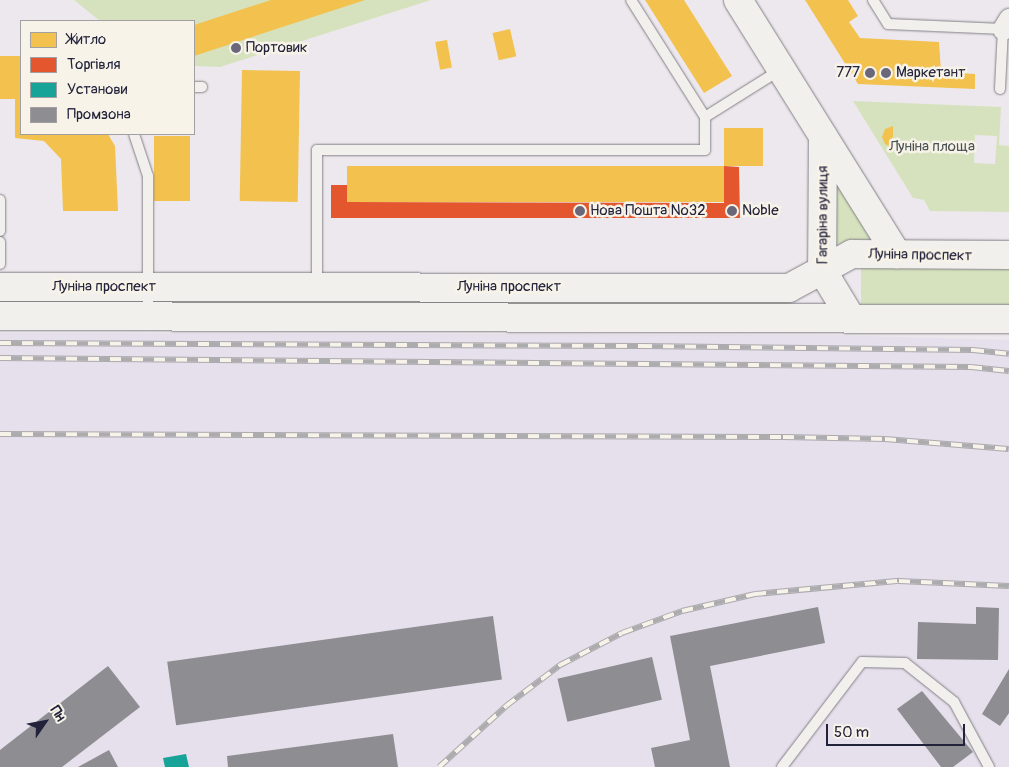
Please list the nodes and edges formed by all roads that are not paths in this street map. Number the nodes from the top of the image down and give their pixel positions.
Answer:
1 (631, 0) edge
2 (738, 0) edge
3 (873, 0) edge
4 (1006, 24) edge
5 (1005, 50) edge
6 (781, 69) junction
7 (1000, 89) dead end
8 (705, 118) junction
9 (134, 135) edge
10 (823, 136) junction
11 (0, 200) edge
12 (0, 231) edge
13 (0, 242) edge
14 (852, 254) junction
15 (897, 254) junction
16 (1009, 255) edge
17 (0, 264) edge
18 (822, 270) junction
19 (0, 287) edge
20 (148, 287) junction
21 (317, 287) junction
22 (0, 316) edge
23 (148, 316) junction
24 (852, 318) junction
25 (1009, 319) edge
26 (782, 767) edge
27 (989, 767) edge

1 - 8 lane
2 - 6 main road, Гагаріна вулиця
3 - 4 lane
4 - 5 lane
5 - 7 lane
6 - 8 lane
6 - 10 main road, Гагаріна вулиця
8 - 21 lane
9 - 20 lane
10 - 15 main road, Гагаріна вулиця
10 - 18 main road, Гагаріна вулиця
11 - 12 lane
13 - 17 lane
14 - 15 main road, Луніна проспект
14 - 18 main road, Луніна проспект
14 - 24 main road
15 - 16 main road, Луніна проспект
18 - 21 main road, Луніна проспект
18 - 24 main road, Гагаріна вулиця
19 - 20 main road, Луніна проспект
20 - 21 main road, Луніна проспект
20 - 23 lane
22 - 23 main road, Луніна проспект
23 - 24 main road, Луніна проспект
24 - 25 main road, Луніна проспект
26 - 27 lane

